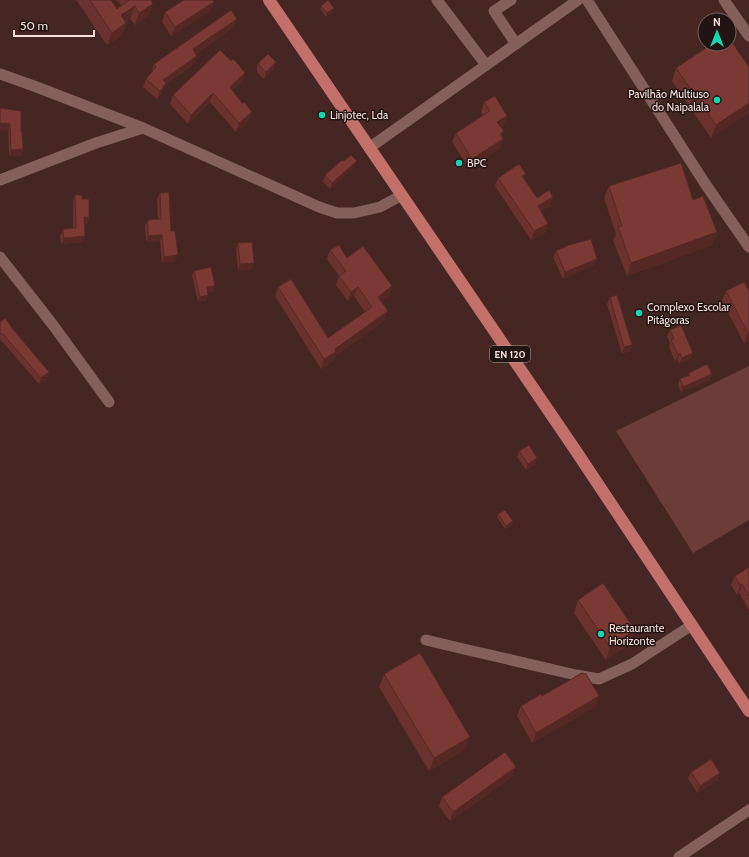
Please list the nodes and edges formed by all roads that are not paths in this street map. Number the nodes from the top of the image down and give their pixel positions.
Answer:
1 (269, 0) edge
2 (438, 0) edge
3 (511, 0) edge
4 (587, 0) edge
5 (724, 0) edge
6 (576, 1) edge
7 (749, 36) edge
8 (516, 44) junction
9 (486, 65) junction
10 (0, 74) edge
11 (142, 128) junction
12 (369, 148) junction
13 (0, 180) edge
14 (402, 195) junction
15 (749, 248) edge
16 (0, 257) edge
17 (108, 402) dead end
18 (692, 625) junction
19 (426, 640) dead end
20 (749, 711) edge
21 (749, 810) edge
22 (679, 857) edge

1 - 12 main road, EN 120
2 - 9 street
3 - 8 street
4 - 15 street
5 - 7 street
6 - 8 street
8 - 9 street
9 - 12 street
10 - 11 street
11 - 13 street
11 - 14 street
12 - 14 main road, EN 120
14 - 18 main road, EN 120
16 - 17 street
18 - 19 street
18 - 20 main road, EN 120
21 - 22 street

